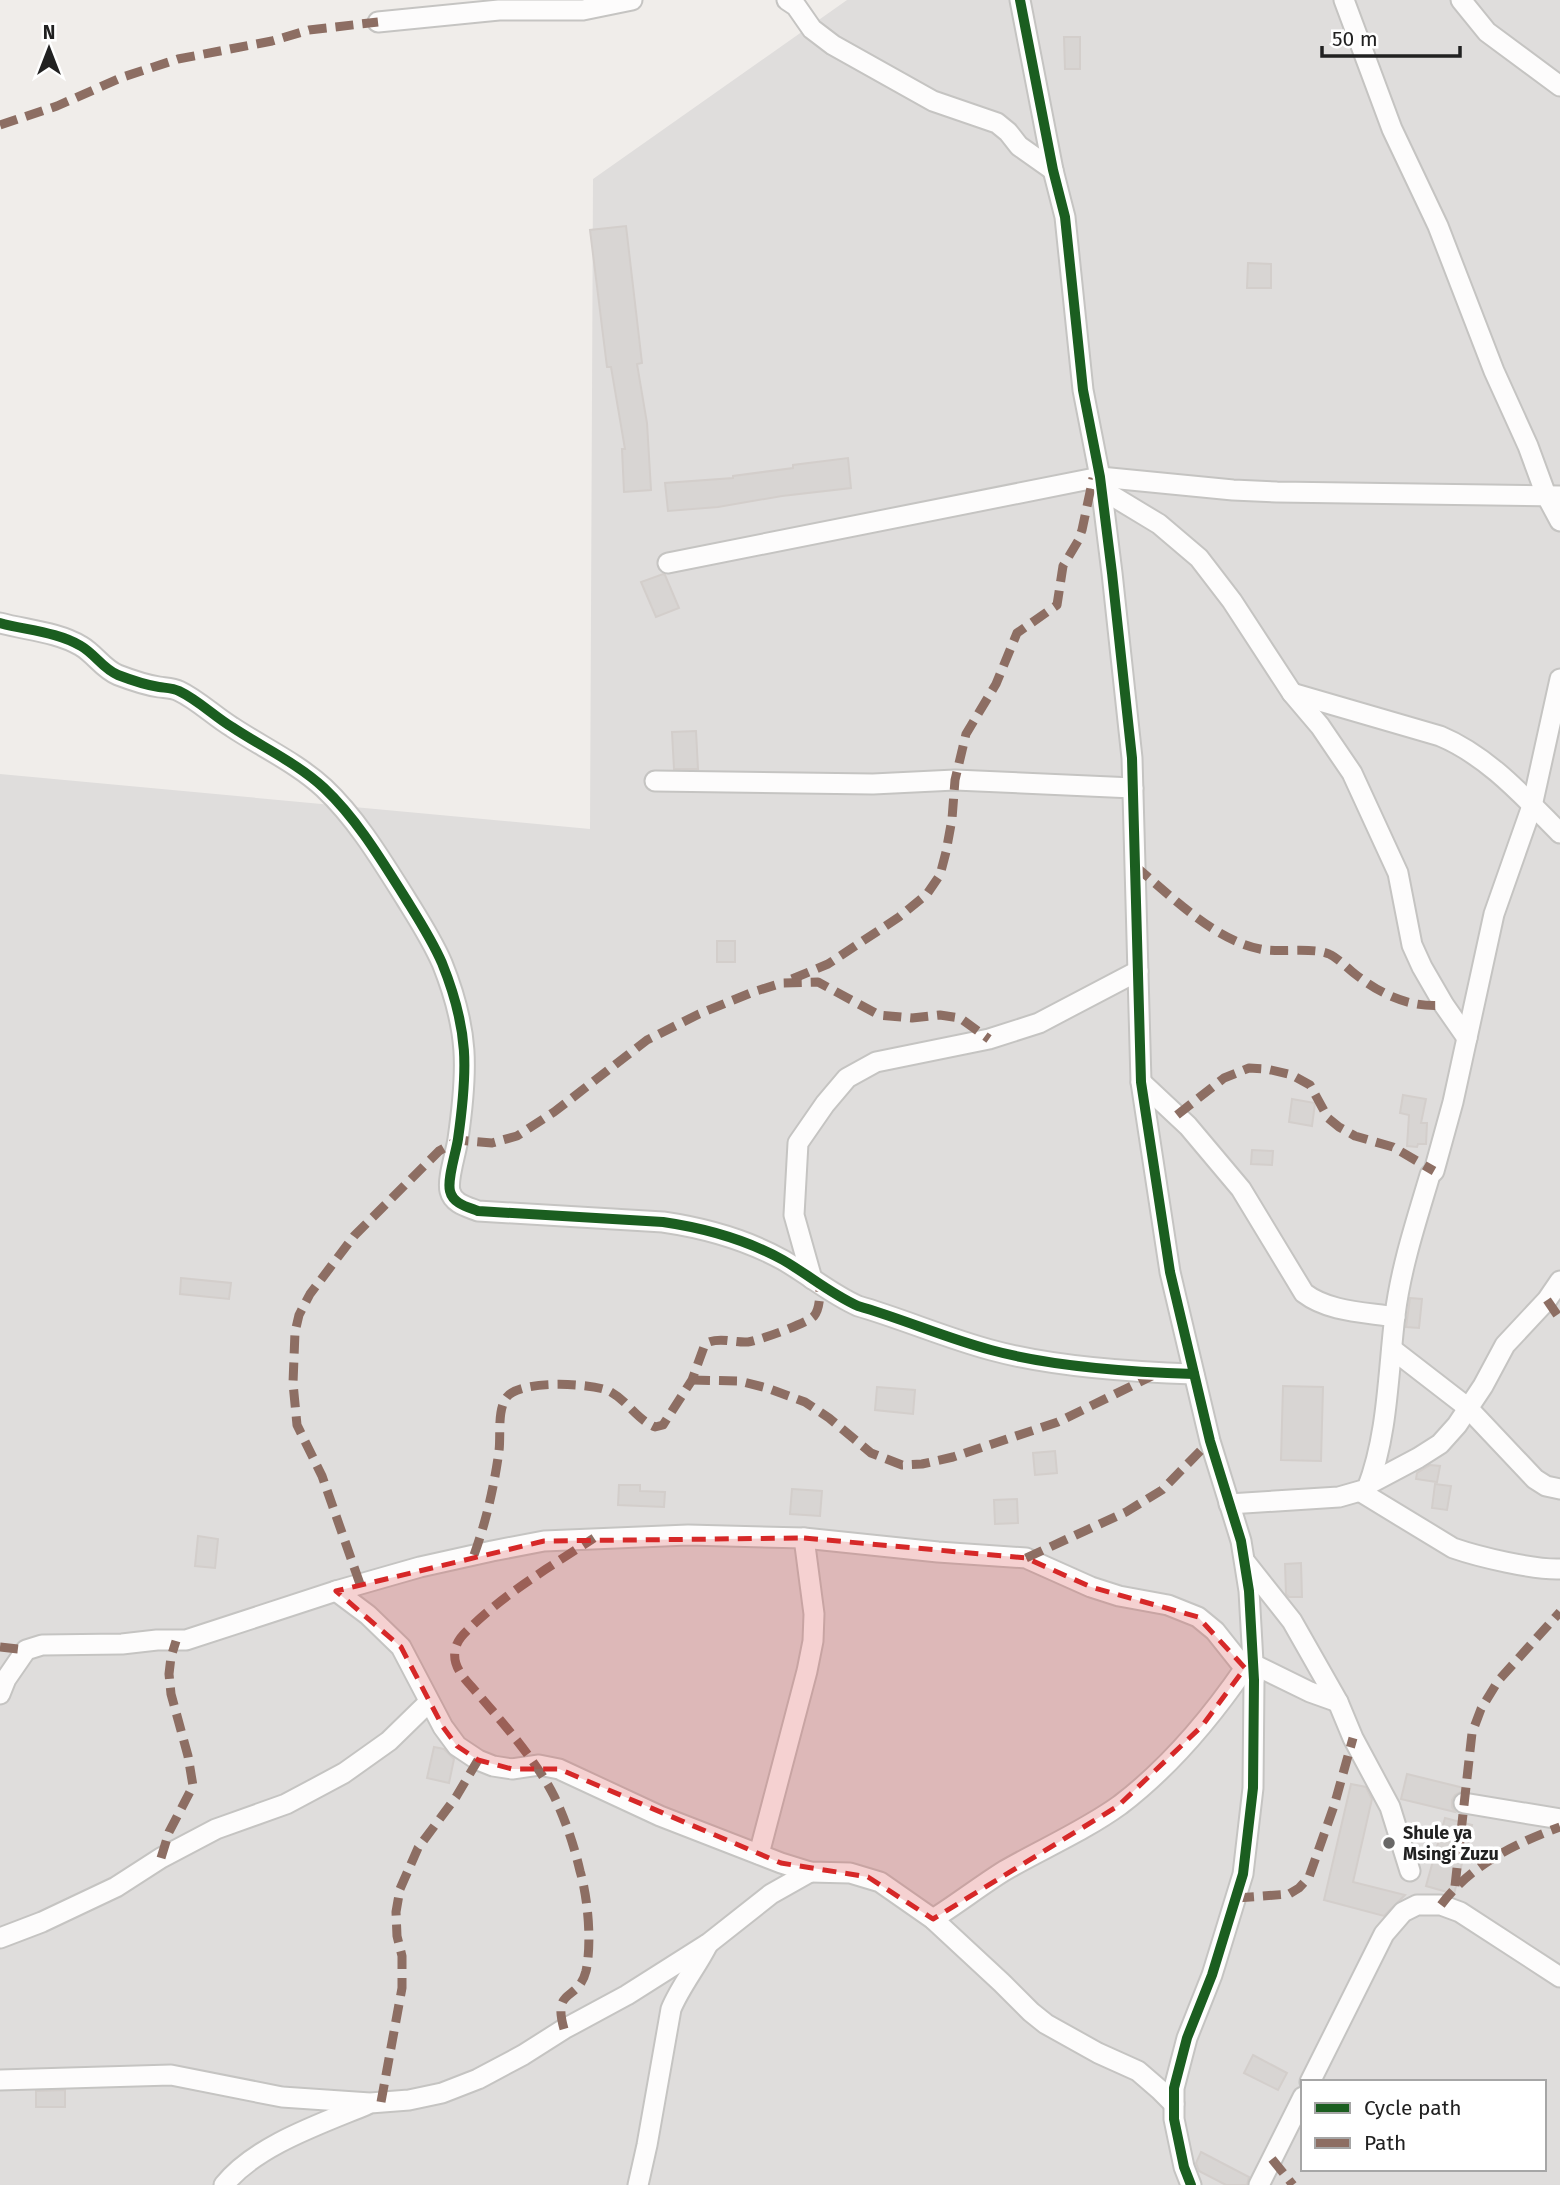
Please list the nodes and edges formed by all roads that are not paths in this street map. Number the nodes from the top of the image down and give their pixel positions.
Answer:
1 (632, 0) edge
2 (787, 0) edge
3 (1020, 0) edge
4 (1344, 0) edge
5 (1461, 0) edge
6 (378, 22) dead end
7 (1560, 86) edge
8 (1053, 170) junction
9 (1100, 483) junction
10 (1553, 496) edge
11 (1560, 521) edge
12 (668, 563) dead end
13 (0, 623) edge
14 (1560, 679) edge
15 (1293, 693) junction
16 (655, 781) dead end
17 (1133, 788) junction
18 (1532, 806) junction
19 (1560, 833) edge
20 (1138, 971) junction
21 (1467, 1038) junction
22 (1141, 1082) junction
23 (812, 1279) junction
24 (1560, 1281) edge
25 (1395, 1317) junction
26 (1392, 1349) junction
27 (1194, 1374) junction
28 (1467, 1407) junction
29 (1365, 1488) junction
30 (1560, 1489) edge
31 (1229, 1504) junction
32 (804, 1538) junction
33 (1246, 1562) junction
34 (1560, 1569) edge
35 (336, 1591) junction
36 (1251, 1670) junction
37 (0, 1694) edge
38 (429, 1702) junction
39 (1338, 1702) junction
40 (1464, 1803) dead end
41 (1560, 1819) edge
42 (759, 1854) junction
43 (1410, 1871) dead end
44 (810, 1872) junction
45 (933, 1919) junction
46 (0, 1938) edge
47 (709, 1944) junction
48 (1560, 1977) edge
49 (0, 2080) edge
50 (1311, 2080) edge
51 (1301, 2101) edge
52 (370, 2103) junction
53 (1174, 2104) junction
54 (224, 2185) edge
55 (638, 2185) edge
56 (1191, 2185) edge
57 (1259, 2185) edge

1 - 6 street
2 - 8 street
3 - 8 street
4 - 10 street
5 - 7 street
8 - 9 street
9 - 10 street
9 - 12 street
9 - 15 street
9 - 17 street
10 - 11 street
13 - 23 street
14 - 18 street
15 - 18 street
15 - 21 street
16 - 17 street
17 - 20 street
18 - 19 street
18 - 21 street
20 - 22 street
20 - 23 street
21 - 25 street
22 - 25 street
22 - 27 street
23 - 27 street
24 - 28 street
25 - 26 street
26 - 28 street
26 - 29 street
27 - 31 street
28 - 29 street
28 - 30 street
29 - 31 street
29 - 34 street
31 - 33 street
32 - 35 street
32 - 36 street
32 - 42 street
33 - 36 street
33 - 39 street
35 - 37 street
35 - 38 street
36 - 39 street
36 - 45 street
36 - 53 street
38 - 42 street
38 - 46 street
39 - 43 street
40 - 41 street
42 - 44 street
44 - 45 street
44 - 47 street
45 - 53 street
47 - 52 street
47 - 55 street
48 - 50 street
49 - 52 street
51 - 57 street
52 - 54 street
53 - 56 street

